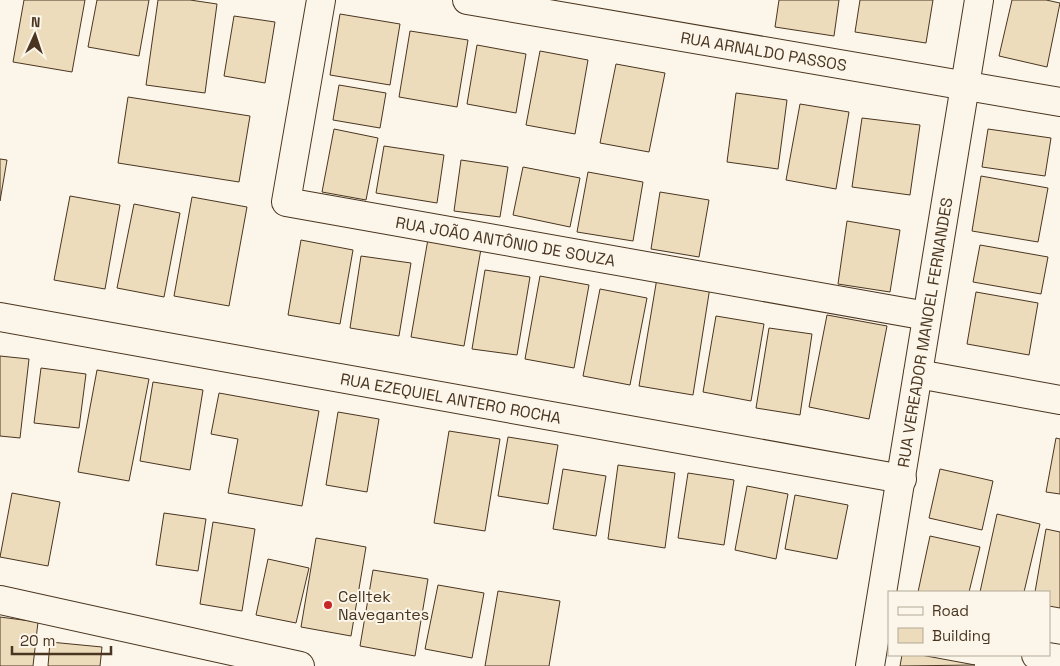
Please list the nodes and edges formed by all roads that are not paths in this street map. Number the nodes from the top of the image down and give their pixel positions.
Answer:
1 (321, 0) edge
2 (467, 0) edge
3 (979, 0) edge
4 (965, 85) junction
5 (1060, 102) edge
6 (927, 316) junction
7 (0, 317) edge
8 (918, 374) junction
9 (1060, 400) edge
10 (902, 479) junction
11 (0, 600) edge
12 (883, 626) edge
13 (1042, 656) edge
14 (1060, 659) edge
15 (258, 662) edge
16 (300, 666) edge
17 (870, 666) edge

1 - 6 street, RUA JOÃO ANTÔNIO DE SOUZA
2 - 4 street, RUA ARNALDO PASSOS
3 - 4 street, RUA VEREADOR MANOEL FERNANDES
4 - 5 street, RUA ARNALDO PASSOS
4 - 6 street, RUA VEREADOR MANOEL FERNANDES
6 - 8 street, RUA VEREADOR MANOEL FERNANDES
7 - 10 street, RUA EZEQUIEL ANTERO ROCHA
8 - 9 street
8 - 10 street, RUA VEREADOR MANOEL FERNANDES
10 - 12 street, RUA VEREADOR MANOEL FERNANDES
11 - 15 street
12 - 17 street, RUA VEREADOR MANOEL FERNANDES
13 - 14 street
15 - 16 street

